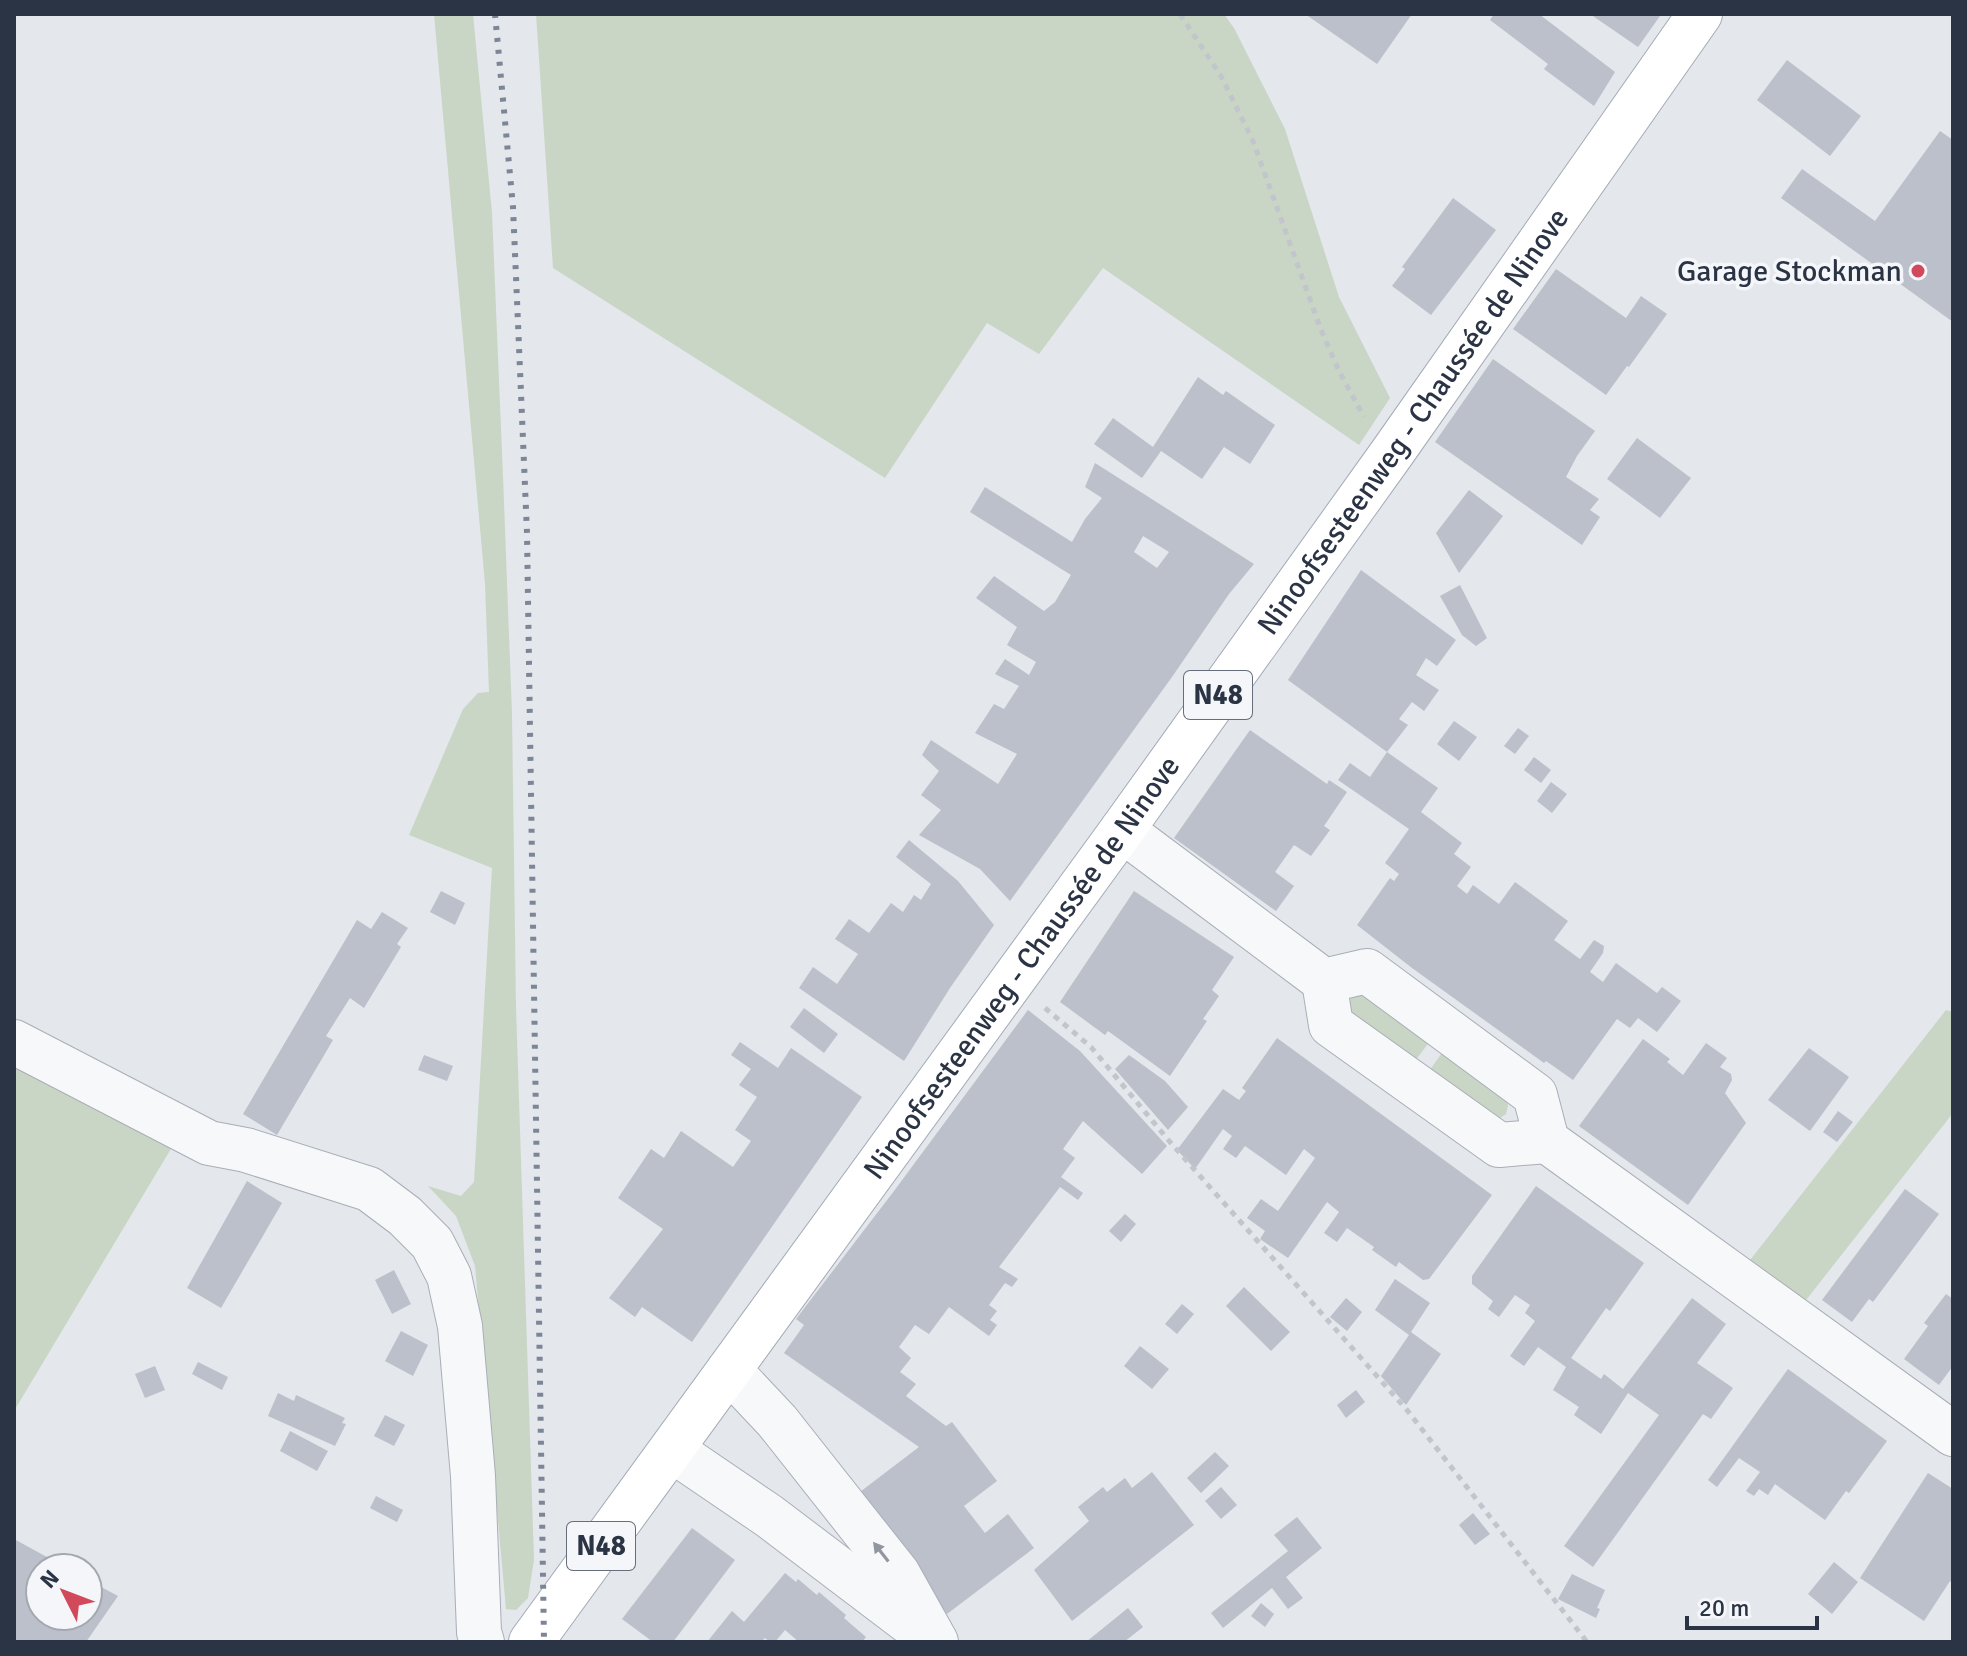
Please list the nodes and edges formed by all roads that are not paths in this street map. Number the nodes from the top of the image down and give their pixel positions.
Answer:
1 (1700, 14) edge
2 (1122, 830) junction
3 (1324, 981) junction
4 (14, 1042) edge
5 (1547, 1141) junction
6 (729, 1370) junction
7 (1953, 1434) edge
8 (672, 1450) junction
9 (810, 1463) junction
10 (769, 1516) junction
11 (482, 1642) edge
12 (531, 1642) edge
13 (936, 1642) edge

1 - 2 main road, Ninoofsesteenweg - Chaussée de Ninove / N48
2 - 3 street
2 - 6 main road, Ninoofsesteenweg - Chaussée de Ninove / N48
3 - 5 street
3 - 5 street
4 - 11 street
5 - 7 street
6 - 8 main road, Ninoofsesteenweg - Chaussée de Ninove / N48
6 - 9 street
8 - 10 street
8 - 12 main road, Ninoofsesteenweg - Chaussée de Ninove / N48
9 - 10 street
13 -> 9 street
10 - 13 street

